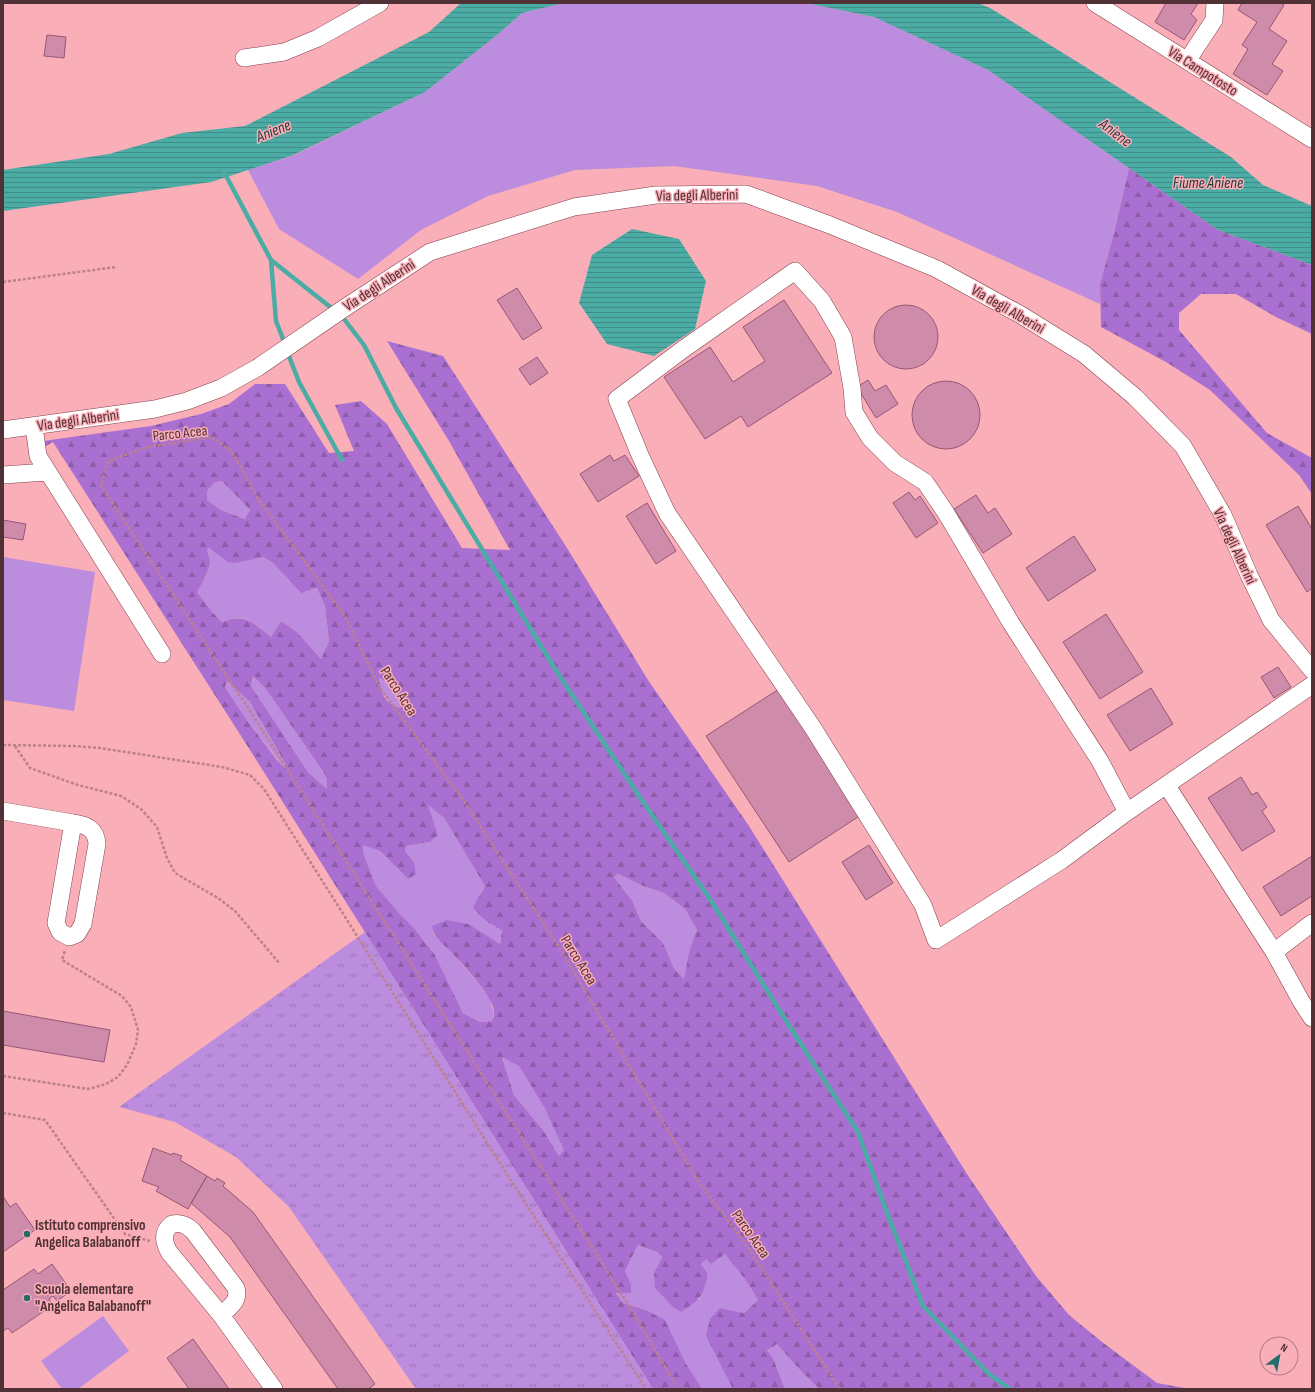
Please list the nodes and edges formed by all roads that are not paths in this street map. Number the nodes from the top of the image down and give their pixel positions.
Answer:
1 (380, 3) edge
2 (1095, 3) edge
3 (1215, 3) edge
4 (244, 58) dead end
5 (1187, 61) junction
6 (1312, 139) edge
7 (34, 426) junction
8 (3, 430) edge
9 (48, 472) junction
10 (3, 475) edge
11 (162, 654) dead end
12 (1312, 670) edge
13 (1312, 686) edge
14 (1167, 786) junction
15 (3, 811) edge
16 (1127, 812) junction
17 (73, 823) junction
18 (1312, 923) edge
19 (1274, 952) junction
20 (1312, 1018) edge
21 (221, 1315) junction
22 (274, 1389) edge

1 - 4 street
2 - 5 street, Via Campotosto
3 - 5 street
5 - 6 street, Via Campotosto
7 - 8 street, Via degli Alberini
7 - 9 street
7 - 12 street, Via degli Alberini
9 - 10 street
9 - 11 street
13 - 14 street
14 - 16 street
14 - 19 street
15 - 17 street
16 - 16 street
17 - 17 street
18 - 19 street
19 - 20 street
21 - 21 street
21 - 22 street

